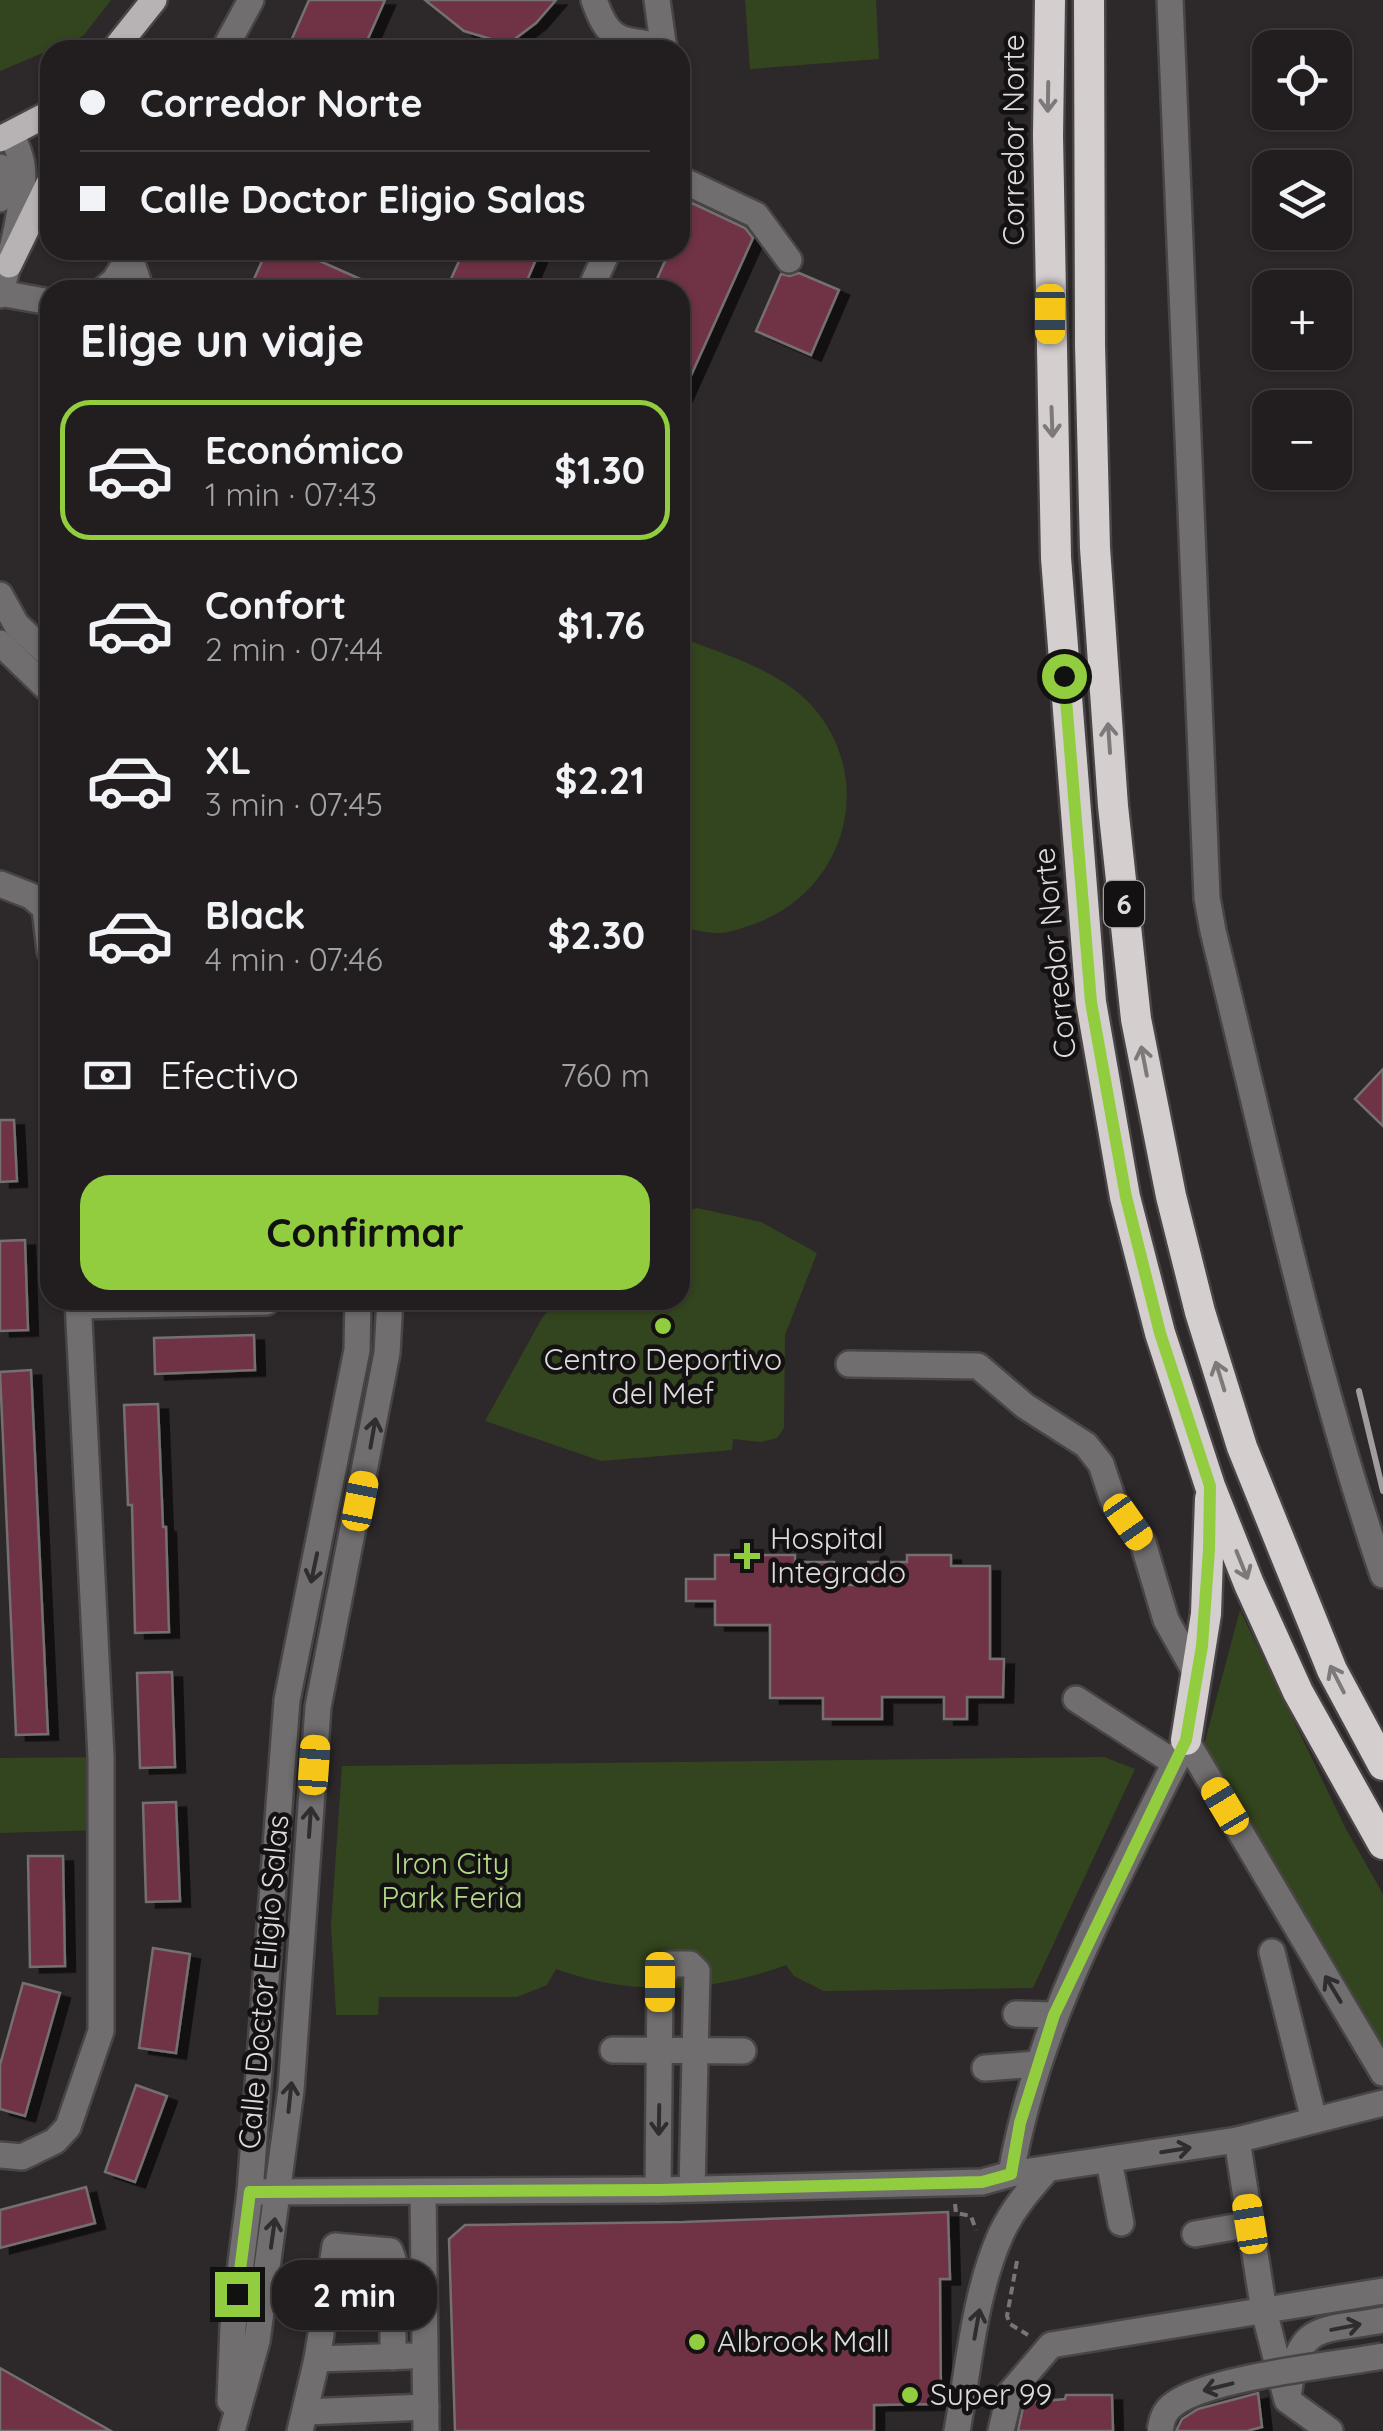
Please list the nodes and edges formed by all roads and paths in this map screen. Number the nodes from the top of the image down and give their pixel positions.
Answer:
1 (251, 0) edge
2 (594, 0) edge
3 (656, 0) edge
4 (1050, 0) edge
5 (1090, 0) edge
6 (1170, 0) edge
7 (147, 9) edge
8 (122, 40) edge
9 (132, 40) edge
10 (229, 40) edge
11 (615, 40) edge
12 (663, 40) edge
13 (40, 118) edge
14 (6, 137) edge
15 (0, 166) edge
16 (690, 184) edge
17 (0, 199) edge
18 (40, 200) edge
19 (790, 260) dead end
20 (8, 265) junction
21 (0, 294) edge
22 (40, 300) edge
23 (0, 595) edge
24 (0, 643) edge
25 (40, 647) edge
26 (40, 681) edge
27 (0, 884) edge
28 (40, 903) edge
29 (78, 1310) edge
30 (358, 1310) edge
31 (389, 1310) edge
32 (849, 1364) dead end
33 (1210, 1486) junction
34 (1383, 1575) edge
35 (1198, 1677) junction
36 (1076, 1699) dead end
37 (1180, 1751) junction
38 (1383, 1765) edge
39 (1383, 1844) edge
40 (1272, 1952) dead end
41 (1016, 2014) dead end
42 (1054, 2015) junction
43 (612, 2050) dead end
44 (661, 2050) junction
45 (697, 2050) junction
46 (743, 2051) dead end
47 (1037, 2064) junction
48 (985, 2068) dead end
49 (1383, 2073) edge
50 (1383, 2104) edge
51 (1314, 2120) junction
52 (1237, 2140) junction
53 (0, 2155) edge
54 (1108, 2160) junction
55 (1046, 2171) junction
56 (1011, 2174) junction
57 (692, 2189) junction
58 (658, 2190) junction
59 (250, 2192) junction
60 (423, 2193) junction
61 (278, 2194) junction
62 (1121, 2223) dead end
63 (1250, 2224) junction
64 (1195, 2234) dead end
65 (996, 2250) junction
66 (1383, 2292) edge
67 (327, 2303) junction
68 (393, 2303) junction
69 (1264, 2311) junction
70 (1383, 2320) edge
71 (1051, 2345) junction
72 (425, 2356) junction
73 (1383, 2356) edge
74 (393, 2357) junction
75 (317, 2359) junction
76 (1287, 2400) junction
77 (426, 2419) edge
78 (302, 2422) edge
79 (1318, 2428) edge
80 (230, 2431) edge
81 (957, 2431) edge
82 (1000, 2431) edge
83 (1160, 2431) edge

1 - 10 street
2 - 11 street
3 - 12 street
4 -> 33 highway, Corredor Norte / 6
38 -> 5 highway, 6
6 - 34 street
7 - 8 main road
7 - 9 main road
13 - 14 main road
14 - 20 street
15 - 17 street
16 - 19 street
18 - 20 main road
20 - 21 street
21 - 22 street
23 - 25 street
24 - 26 street
27 - 28 street
29 - 53 street
30 -> 59 street, Calle Doctor Eligio Salas
61 -> 31 street, Calle Doctor Eligio Salas
32 - 35 street
33 - 35 highway
33 -> 39 highway, Corredor Norte / 6
35 - 37 highway
36 - 37 street
37 - 42 street
49 -> 37 street
40 - 51 street
41 - 42 street
42 - 47 street
43 - 44 street
44 - 45 street
44 - 45 street
44 -> 58 street
45 - 46 street
45 - 57 street
47 - 48 street
47 - 56 street
50 - 51 street
51 - 52 street
54 -> 52 street
52 - 63 street
54 - 55 street
54 - 62 street
55 - 56 street
55 - 65 street
56 - 57 street
57 - 58 street
58 - 60 street
59 - 61 street
59 - 80 street, Calle Doctor Eligio Salas
60 - 61 street
60 - 72 street
80 -> 61 street, Calle Doctor Eligio Salas
63 - 64 street
63 - 69 street
65 - 71 path
81 -> 65 street
66 - 69 street
67 - 68 street
67 - 68 street
67 - 75 street
68 - 74 street
69 - 71 street
69 - 76 street
76 -> 70 street
71 - 82 street
72 - 74 street
72 - 77 street
73 -> 83 street, bridge
74 - 75 street
75 - 78 street
76 - 79 street
77 - 78 street

